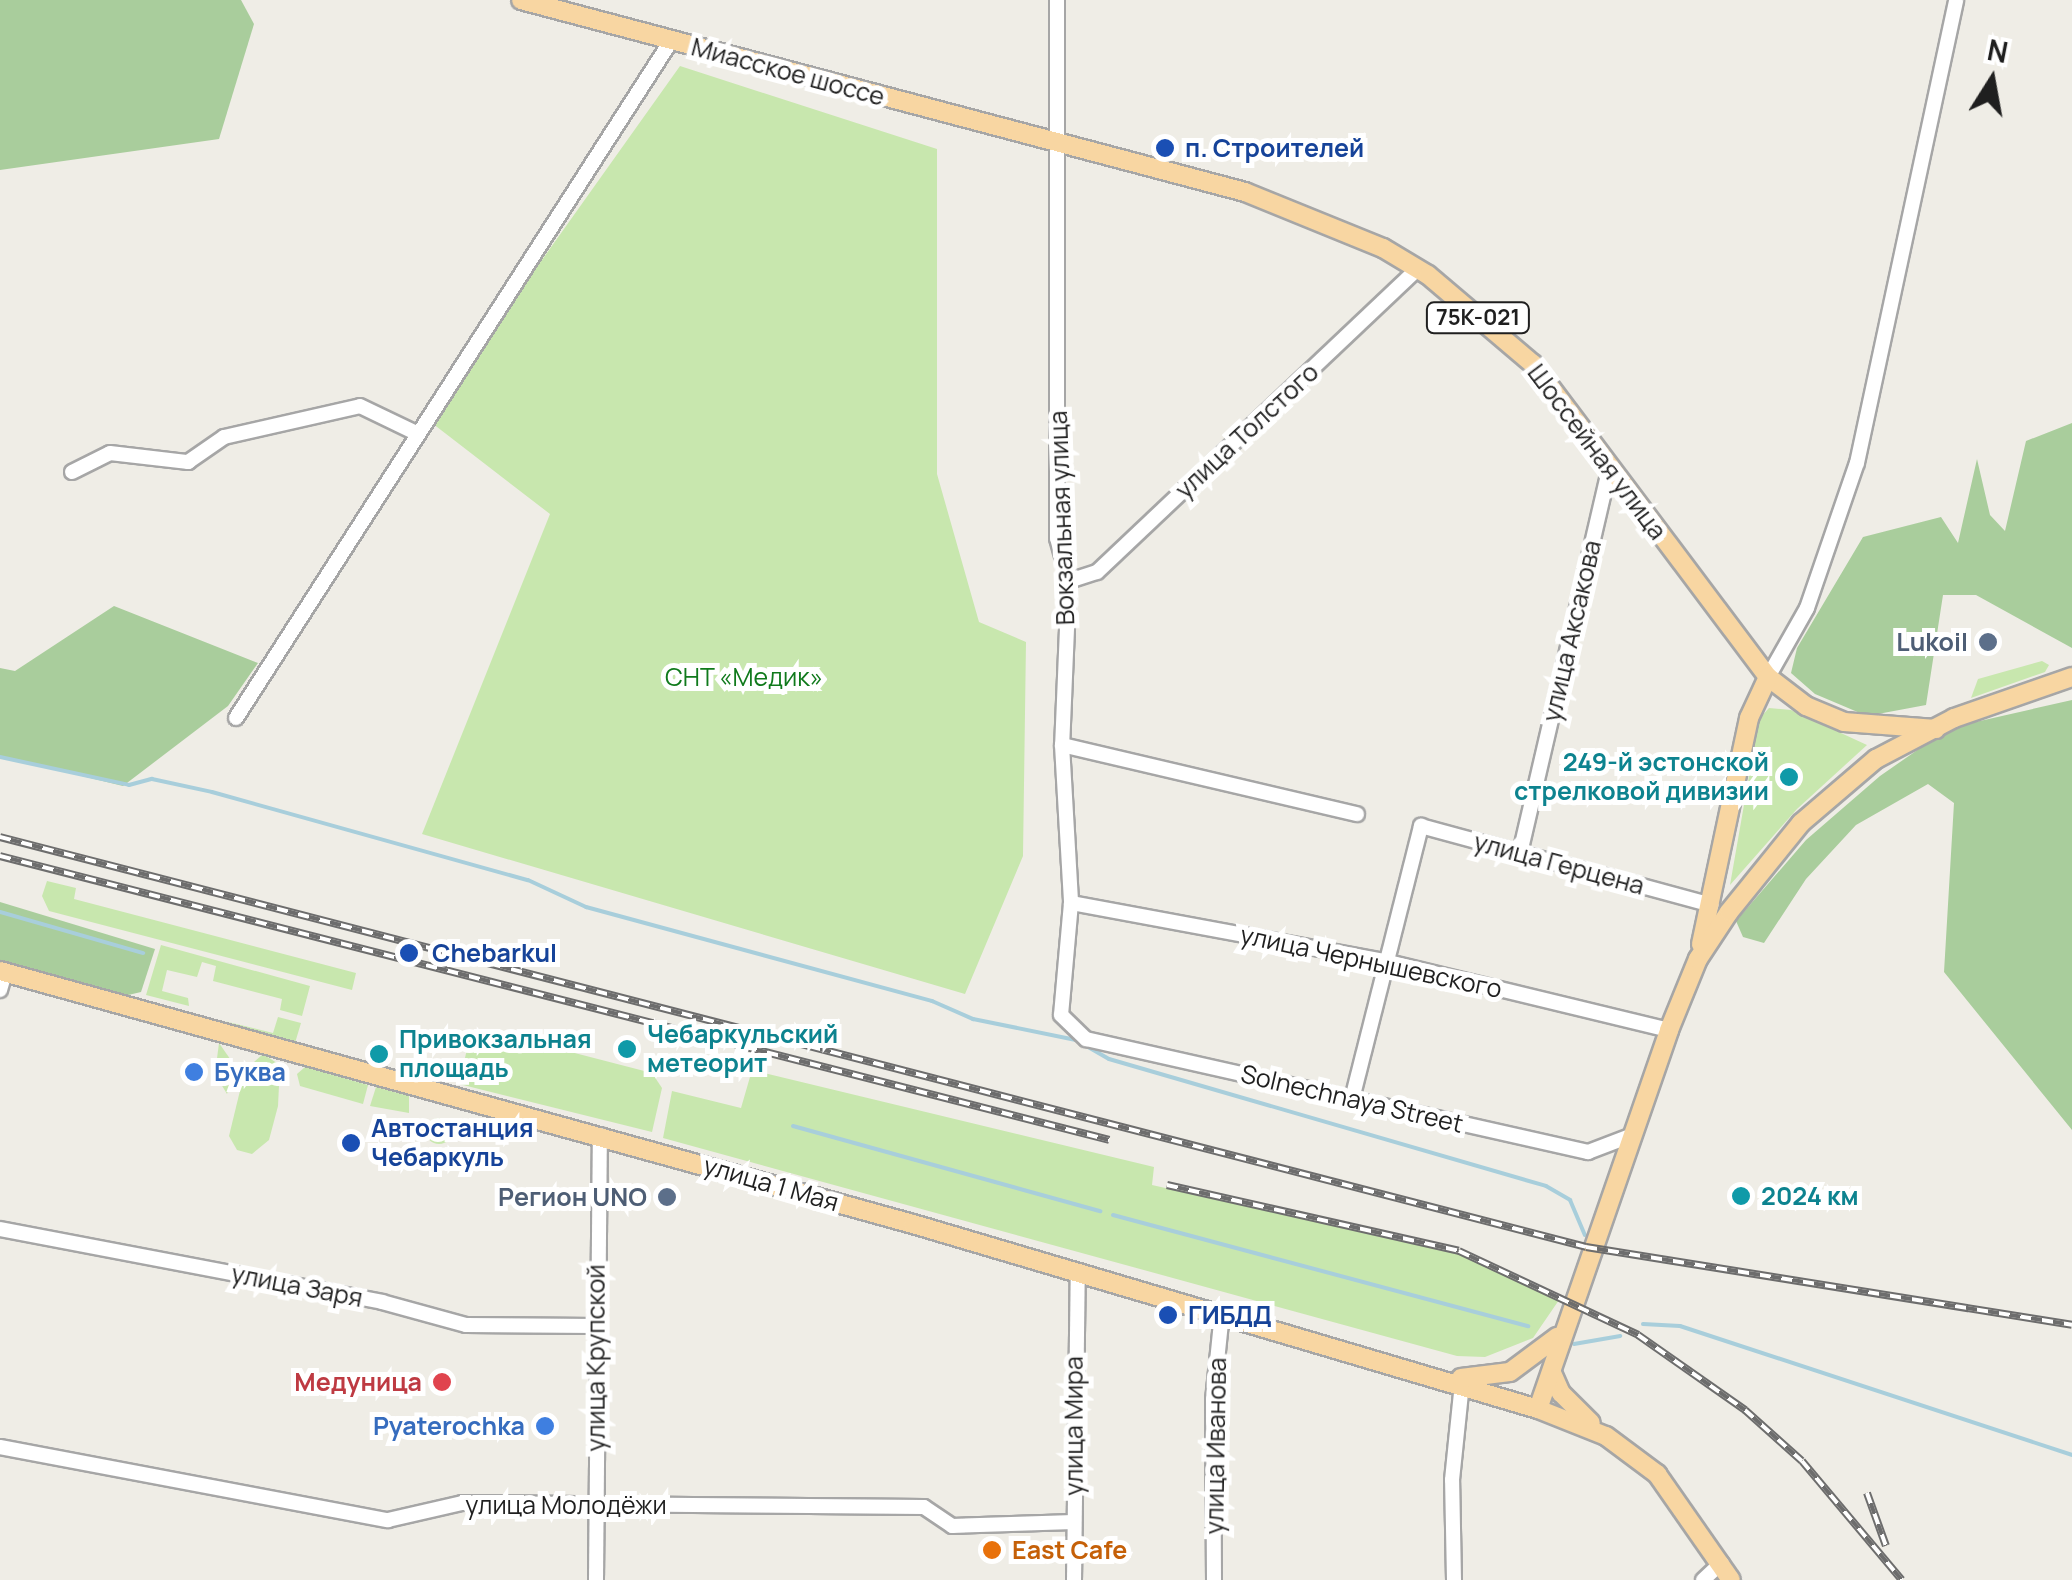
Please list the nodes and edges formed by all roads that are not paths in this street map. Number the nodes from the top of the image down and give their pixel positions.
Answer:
1 (520, 0) edge
2 (1056, 0) edge
3 (1956, 0) edge
4 (671, 41) junction
5 (1056, 142) junction
6 (1417, 269) junction
7 (416, 433) junction
8 (1610, 467) junction
9 (72, 472) dead end
10 (1069, 582) junction
11 (1768, 677) junction
12 (2072, 677) edge
13 (236, 718) dead end
14 (1936, 728) junction
15 (1062, 746) junction
16 (1357, 814) dead end
17 (1520, 853) junction
18 (1070, 903) junction
19 (1710, 906) junction
20 (1698, 959) junction
21 (1388, 962) junction
22 (2, 978) edge
23 (1669, 1030) junction
24 (1073, 1032) joint
25 (1352, 1099) junction
26 (600, 1136) junction
27 (1630, 1136) junction
28 (0, 1230) edge
29 (1078, 1272) junction
30 (1222, 1312) junction
31 (595, 1326) junction
32 (1561, 1332) junction
33 (1528, 1363) junction
34 (1551, 1370) junction
35 (1454, 1381) junction
36 (1515, 1401) junction
37 (1538, 1408) junction
38 (1606, 1436) junction
39 (0, 1447) edge
40 (596, 1504) junction
41 (1074, 1522) junction
42 (1721, 1563) junction
43 (596, 1580) edge
44 (1074, 1580) edge
45 (1214, 1580) edge
46 (1454, 1580) edge
47 (1702, 1580) edge
48 (1731, 1580) edge

1 - 4 main road, Миасское шоссе / 75К-021
2 - 5 street, Вокзальная улица
3 - 11 street
4 - 5 main road, Миасское шоссе / 75К-021
4 - 7 street
5 - 6 main road, Шоссейная улица / 75К-021
5 - 10 street, Вокзальная улица
6 - 8 main road, Шоссейная улица / 75К-021
6 - 10 street, улица Толстого
7 - 9 street
7 - 13 street
8 - 11 main road, Шоссейная улица / 75К-021
8 - 17 street, улица Аксакова
10 - 15 street, Вокзальная улица
11 - 14 main road, Шоссейная улица / 75К-021
11 - 19 main road
12 - 14 main road
14 - 20 main road
15 - 16 street
15 - 18 street, Вокзальная улица
17 - 19 street, улица Герцена
17 - 21 street, улица Герцена
18 - 21 street, улица Чернышевского
18 - 24 street, Вокзальная улица
19 - 20 main road
20 - 23 main road
21 - 23 street, улица Чернышевского
21 - 25 street
22 - 26 main road, улица 1 Мая
23 - 27 main road
24 - 25 street, Solnechnaya Street
25 - 27 street, Solnechnaya Street
26 - 29 main road, улица 1 Мая
26 - 31 street, улица Крупской
27 - 32 main road
28 - 31 street, улица Заря
29 - 30 main road, улица 1 Мая
29 - 41 street, улица Мира
30 - 35 main road, улица 1 Мая
30 - 45 street, улица Иванова
31 - 40 street, улица Крупской
32 - 33 main road
32 - 34 main road
33 - 35 main road
33 - 36 main road
34 - 37 main road
34 - 38 main road
35 - 36 main road, улица 1 Мая
35 - 46 street
36 - 37 main road, улица 1 Мая
37 - 38 main road, улица 1 Мая
38 - 42 main road
39 - 40 street, улица Молодёжи
40 - 41 street, улица Молодёжи
40 - 43 street, улица Крупской
41 - 44 street, улица Мира
42 - 47 street
42 - 48 main road

